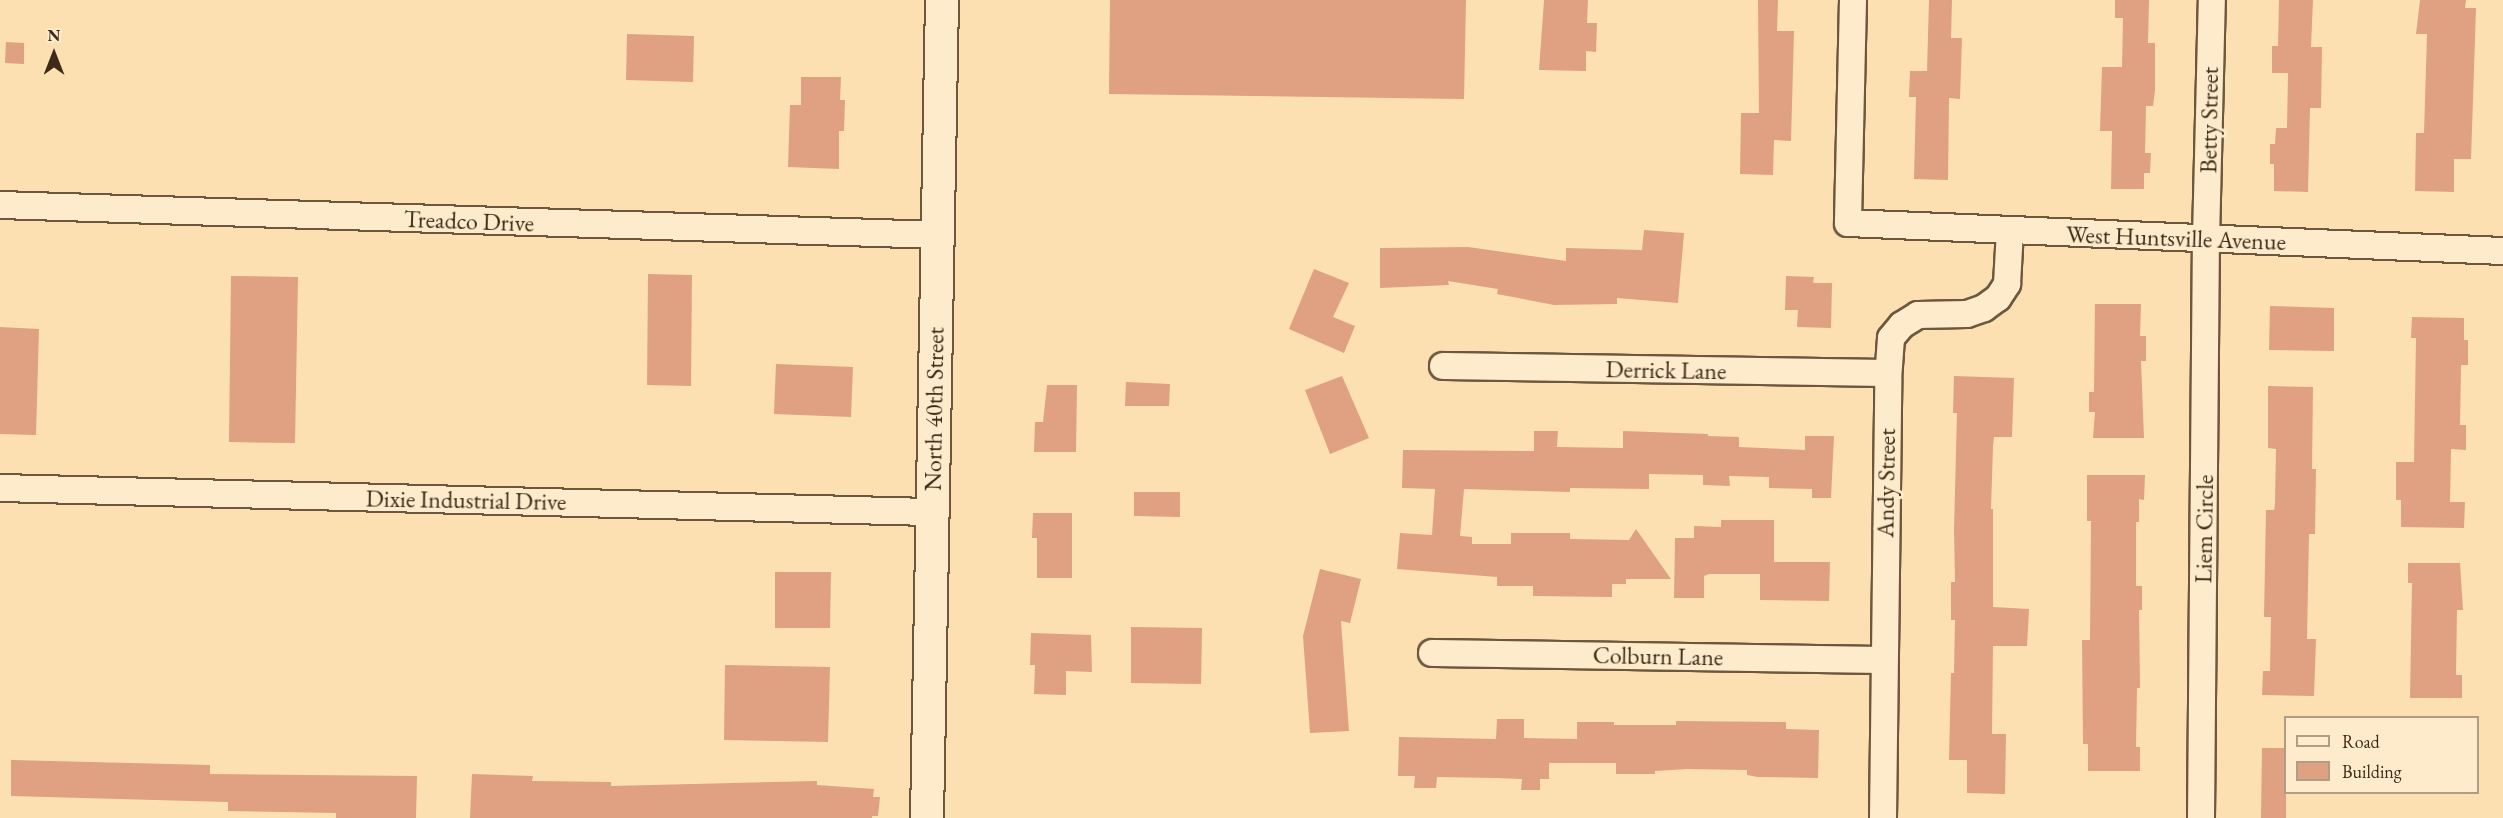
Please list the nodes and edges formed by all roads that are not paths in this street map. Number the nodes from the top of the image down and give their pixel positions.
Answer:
1 (942, 0) edge
2 (1853, 0) edge
3 (2212, 0) edge
4 (0, 205) edge
5 (2010, 230) junction
6 (938, 236) junction
7 (2206, 240) junction
8 (2503, 251) edge
9 (1443, 366) dead end
10 (1888, 373) junction
11 (0, 488) edge
12 (932, 513) junction
13 (1432, 653) dead end
14 (1884, 660) junction
15 (927, 818) edge
16 (1884, 818) edge
17 (2201, 818) edge

1 - 6 street, North 40th Street
2 - 5 street, West Huntsville Avenue
3 - 7 street, Betty Street
4 - 6 street, Treadco Drive
5 - 7 street, West Huntsville Avenue
5 - 10 street, Andy Street
6 - 12 street, North 40th Street
7 - 8 street, West Huntsville Avenue
7 - 17 street, Liem Circle
9 - 10 street, Derrick Lane
10 - 14 street, Andy Street
11 - 12 street, Dixie Industrial Drive
12 - 15 street, North 40th Street
13 - 14 street, Colburn Lane
14 - 16 street, Andy Street

